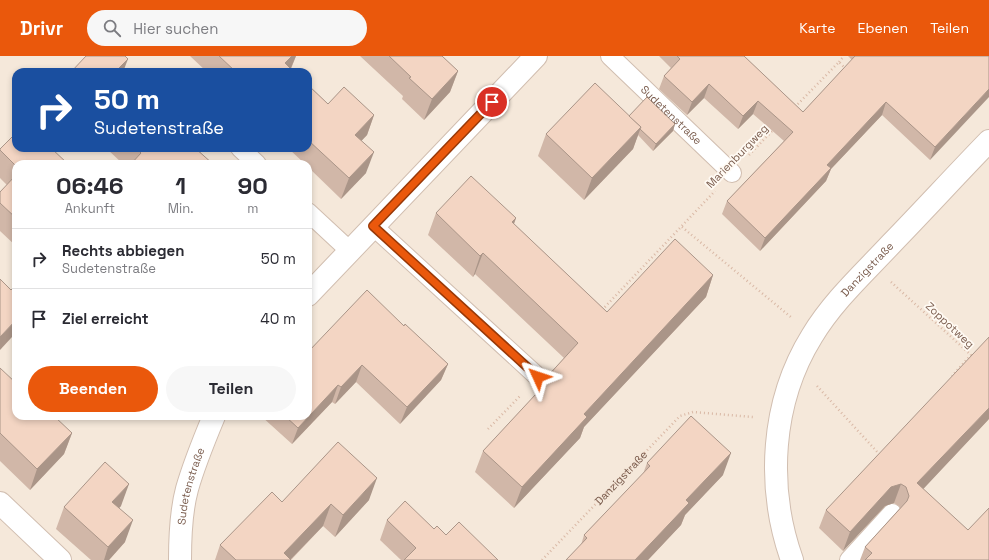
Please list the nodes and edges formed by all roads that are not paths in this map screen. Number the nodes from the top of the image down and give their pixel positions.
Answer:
1 (536, 56) edge
2 (610, 56) edge
3 (989, 141) edge
4 (244, 152) edge
5 (253, 160) edge
6 (732, 173) road end
7 (312, 216) edge
8 (373, 226) junction
9 (350, 251) junction
10 (312, 291) edge
11 (538, 377) road end
12 (212, 420) edge
13 (0, 503) edge
14 (892, 513) dead end
15 (60, 560) edge
16 (180, 560) edge
17 (792, 560) edge
18 (849, 560) edge

1 - 8 street
2 - 6 lane, Sudetenstraße
3 - 17 street, Danzigstraße
4 - 5 lane
7 - 9 lane
8 - 9 street
8 - 11 lane
9 - 10 street
12 - 16 street, Sudetenstraße
13 - 15 street
14 - 18 lane

